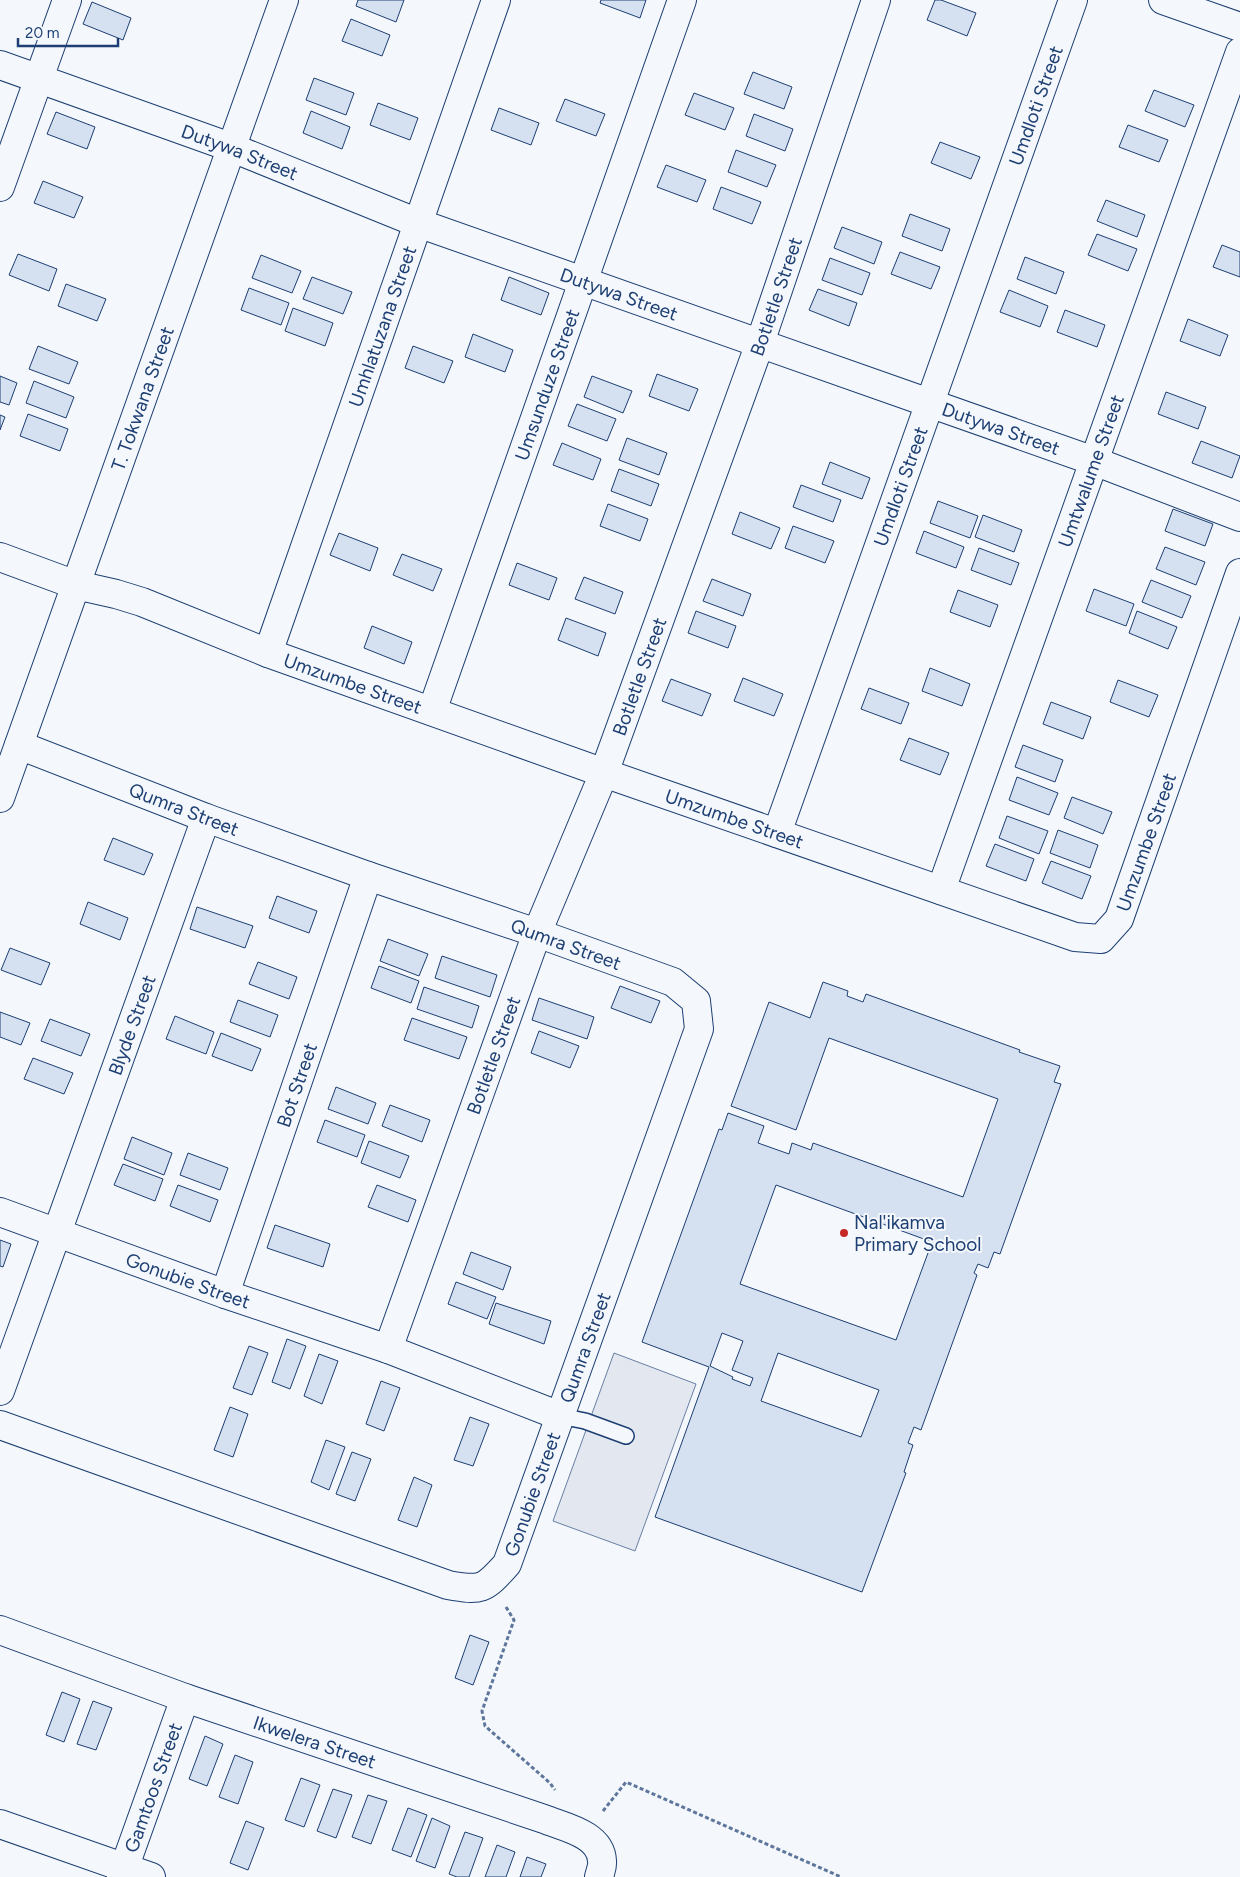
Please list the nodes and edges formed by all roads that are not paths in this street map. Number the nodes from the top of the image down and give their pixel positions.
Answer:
1 (67, 0) edge
2 (284, 0) edge
3 (496, 0) edge
4 (682, 0) edge
5 (876, 0) edge
6 (1073, 0) edge
7 (1163, 0) edge
8 (1240, 27) edge
9 (1240, 52) edge
10 (0, 64) edge
11 (39, 78) junction
12 (230, 147) junction
13 (0, 187) edge
14 (418, 222) junction
15 (583, 281) junction
16 (760, 343) junction
17 (929, 403) junction
18 (1094, 461) junction
19 (1240, 517) edge
20 (0, 558) edge
21 (1240, 573) edge
22 (76, 585) junction
23 (268, 652) junction
24 (432, 711) junction
25 (19, 745) junction
26 (604, 773) junction
27 (0, 798) edge
28 (206, 818) junction
29 (777, 833) junction
30 (368, 876) junction
31 (941, 890) junction
32 (538, 933) junction
33 (0, 1212) edge
34 (57, 1232) junction
35 (226, 1294) junction
36 (388, 1349) junction
37 (0, 1391) edge
38 (560, 1416) junction
39 (0, 1425) edge
40 (626, 1436) dead end
41 (0, 1630) edge
42 (186, 1698) junction
43 (0, 1824) edge
44 (123, 1872) edge
45 (151, 1877) edge
46 (599, 1877) edge

1 - 11 street
2 - 12 street, T. Tokwana Street
3 - 14 street, Umhlatuzana Street
4 - 15 street, Umsunduze Street
5 - 16 street, Botletle Street
6 - 17 street, Umdloti Street
7 - 8 street
9 - 18 street, Umtwalume Street
10 - 11 street, Dutywa Street
11 - 12 street, Dutywa Street
11 - 13 street
12 - 14 street, Dutywa Street
12 - 22 street, T. Tokwana Street
14 - 15 street, Dutywa Street
14 - 23 street, Umhlatuzana Street
15 - 16 street, Dutywa Street
15 - 24 street, Umsunduze Street
16 - 17 street, Dutywa Street
16 - 26 street, Botletle Street
17 - 18 street, Dutywa Street
17 - 29 street, Umdloti Street
18 - 19 street, Dutywa Street
18 - 31 street, Umtwalume Street
20 - 22 street, Umzumbe Street
21 - 31 street, Umzumbe Street
22 - 23 street, Umzumbe Street
22 - 25 street, T. Tokwana Street
23 - 24 street, Umzumbe Street
24 - 26 street, Umzumbe Street
25 - 27 street, T. Tokwana Street
25 - 28 street, Qumra Street
26 - 29 street, Umzumbe Street
26 - 32 street, Botletle Street
28 - 30 street, Qumra Street
28 - 34 street, Blyde Street
29 - 31 street, Umzumbe Street
30 - 32 street, Qumra Street
30 - 35 street, Bot Street
32 - 36 street, Botletle Street
32 - 38 street, Qumra Street
33 - 34 street, Gonubie Street
34 - 35 street, Gonubie Street
34 - 37 street
35 - 36 street, Gonubie Street
36 - 38 street, Gonubie Street
38 - 39 street, Gonubie Street
38 - 40 lane
41 - 42 street, Ikwelera Street
42 - 44 street, Gamtoos Street
42 - 46 street, Ikwelera Street
43 - 44 street
44 - 45 street

